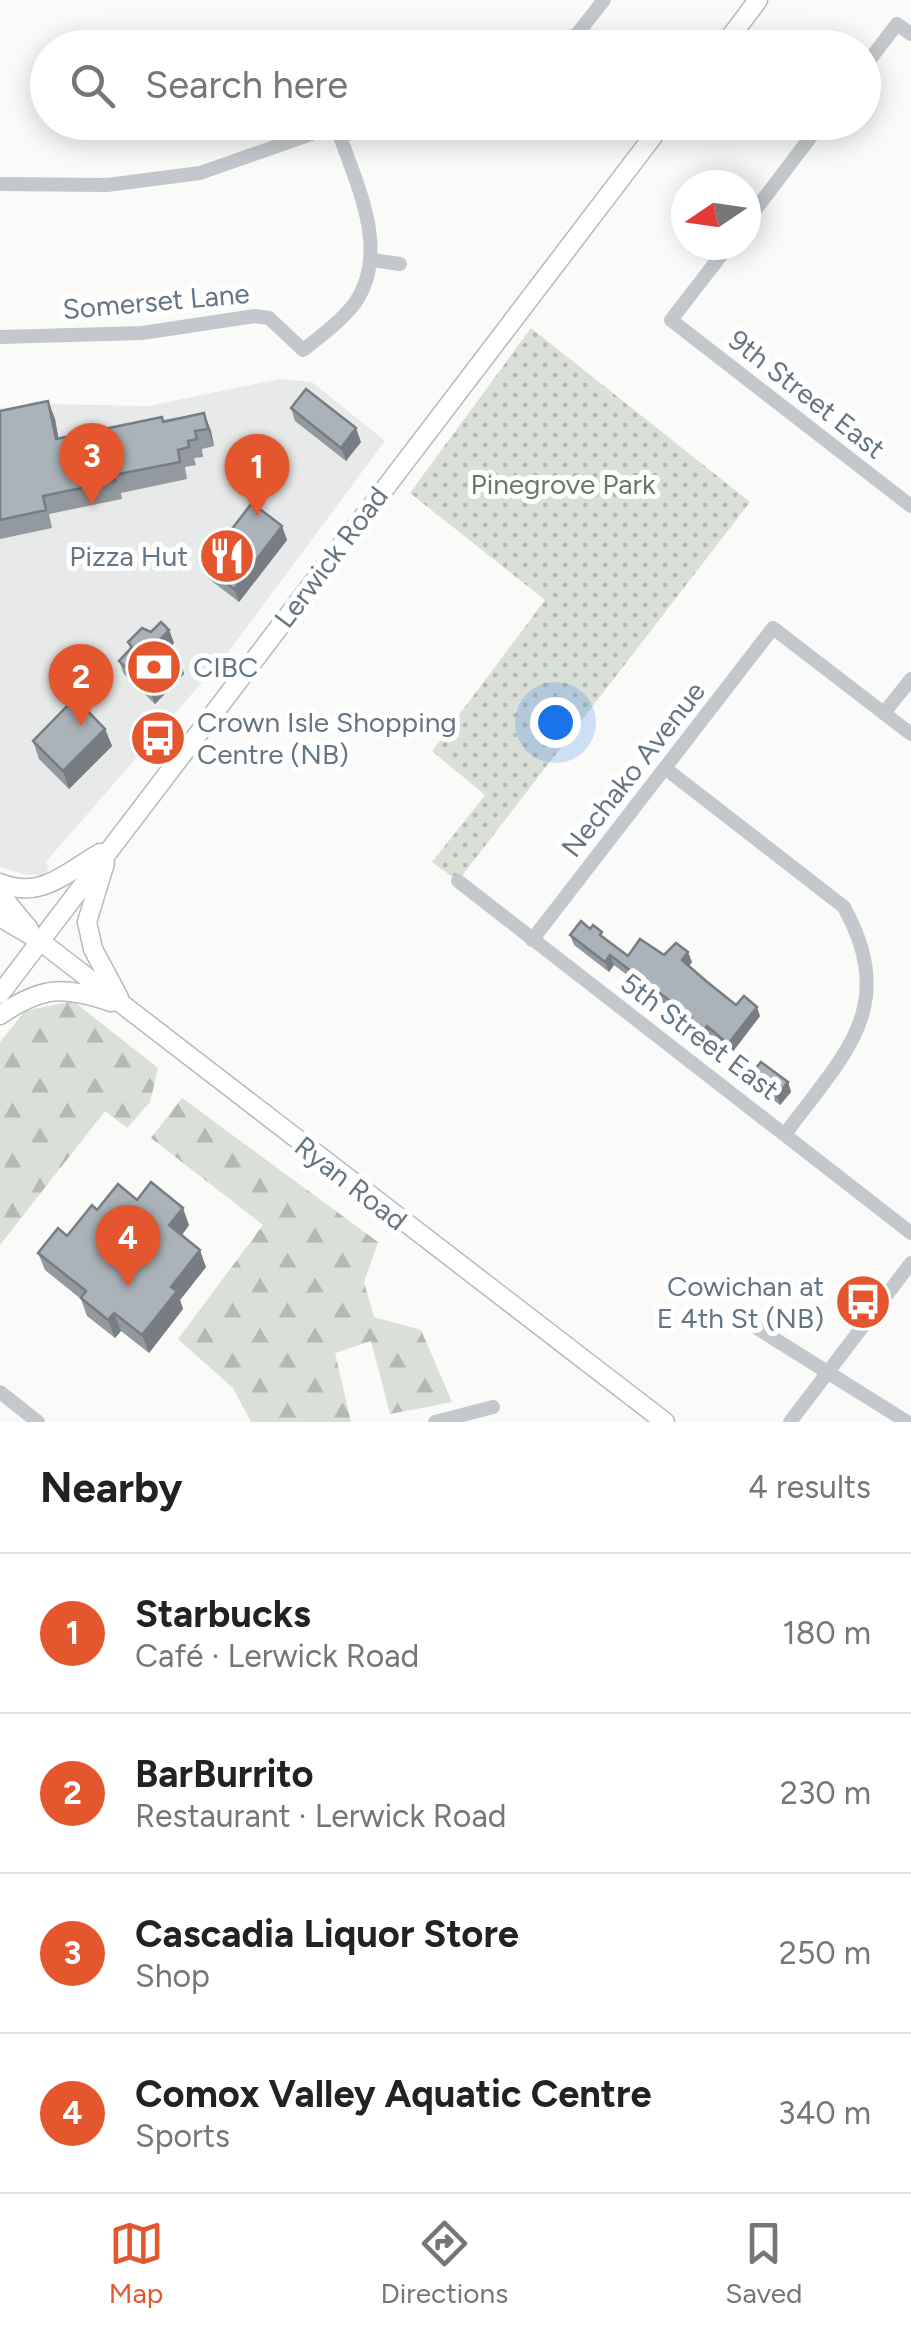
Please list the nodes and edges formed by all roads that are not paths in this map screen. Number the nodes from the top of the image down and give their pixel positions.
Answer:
1 (604, 0) edge
2 (758, 0) edge
3 (581, 30) edge
4 (736, 30) edge
5 (911, 34) edge
6 (881, 45) edge
7 (295, 140) edge
8 (345, 140) edge
9 (650, 140) edge
10 (808, 140) edge
11 (0, 184) edge
12 (761, 202) edge
13 (372, 260) junction
14 (718, 260) edge
15 (400, 264) dead end
16 (0, 337) edge
17 (911, 506) edge
18 (911, 679) edge
19 (884, 713) junction
20 (911, 734) edge
21 (666, 769) junction
22 (110, 848) junction
23 (458, 882) dead end
24 (0, 883) edge
25 (0, 894) edge
26 (0, 918) edge
27 (532, 940) junction
28 (40, 941) junction
29 (0, 994) edge
30 (123, 1006) junction
31 (0, 1015) edge
32 (786, 1133) junction
33 (911, 1232) edge
34 (911, 1263) edge
35 (757, 1328) dead end
36 (826, 1372) junction
37 (0, 1392) edge
38 (493, 1407) dead end
39 (657, 1418) edge
40 (38, 1422) edge
41 (435, 1422) edge
42 (790, 1422) edge
43 (907, 1422) edge

1 - 3 street
2 - 4 main road
5 - 6 street
7 - 11 street
8 - 13 street
9 - 22 main road, Lerwick Road
10 - 12 street
13 - 15 street
13 - 16 street, Somerset Lane
14 - 17 street, 9th Street East
18 - 19 street
19 - 20 street
19 - 21 street, Nechako Avenue
21 - 27 street, Nechako Avenue
21 - 32 street
22 - 24 main road
22 - 28 main road, Lerwick Road
22 - 30 main road
23 - 27 street, 5th Street East
25 - 28 main road, Ryan Road
26 - 28 main road, Ryan Road
27 - 32 street, 5th Street East
28 - 29 main road, Lerwick Road
28 - 30 main road, Ryan Road
30 - 31 main road
30 - 39 main road, Ryan Road
32 - 33 street, 5th Street East
34 - 36 street
35 - 36 street
36 - 42 street
36 - 43 street
37 - 40 street
38 - 41 street

